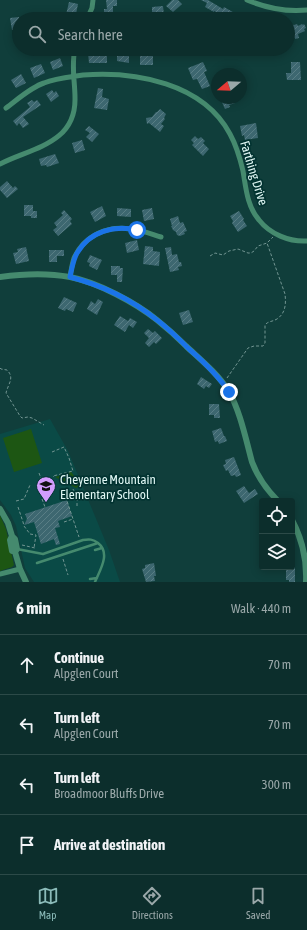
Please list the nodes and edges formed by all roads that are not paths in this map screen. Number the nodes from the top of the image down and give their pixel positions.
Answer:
1 (93, 0) edge
2 (247, 0) edge
3 (307, 10) edge
4 (90, 12) edge
5 (74, 56) edge
6 (74, 76) junction
7 (6, 108) dead end
8 (0, 164) edge
9 (161, 237) dead end
10 (307, 241) edge
11 (0, 277) edge
12 (70, 277) junction
13 (275, 498) edge
14 (0, 509) edge
15 (295, 527) edge
16 (98, 543) junction
17 (102, 548) junction
18 (34, 550) junction
19 (95, 550) dead end
20 (16, 551) junction
21 (35, 556) dead end
22 (37, 563) dead end
23 (20, 569) junction
24 (0, 574) edge
25 (97, 578) junction
26 (90, 579) dead end
27 (306, 580) edge
28 (27, 582) edge
29 (95, 582) edge

1 - 4 street
2 - 3 street
5 - 6 street
6 - 7 street, Farthing Drive
6 - 8 street
6 - 10 street, Farthing Drive
9 - 12 street
11 - 12 street
12 - 13 street
14 - 20 street
15 - 27 street
16 - 17 lane
16 - 18 lane
16 - 22 lane
17 - 19 lane
17 - 25 lane
18 - 20 lane
18 - 21 lane
20 - 23 street
23 - 24 street
23 - 28 street
25 - 26 lane
25 - 29 lane

